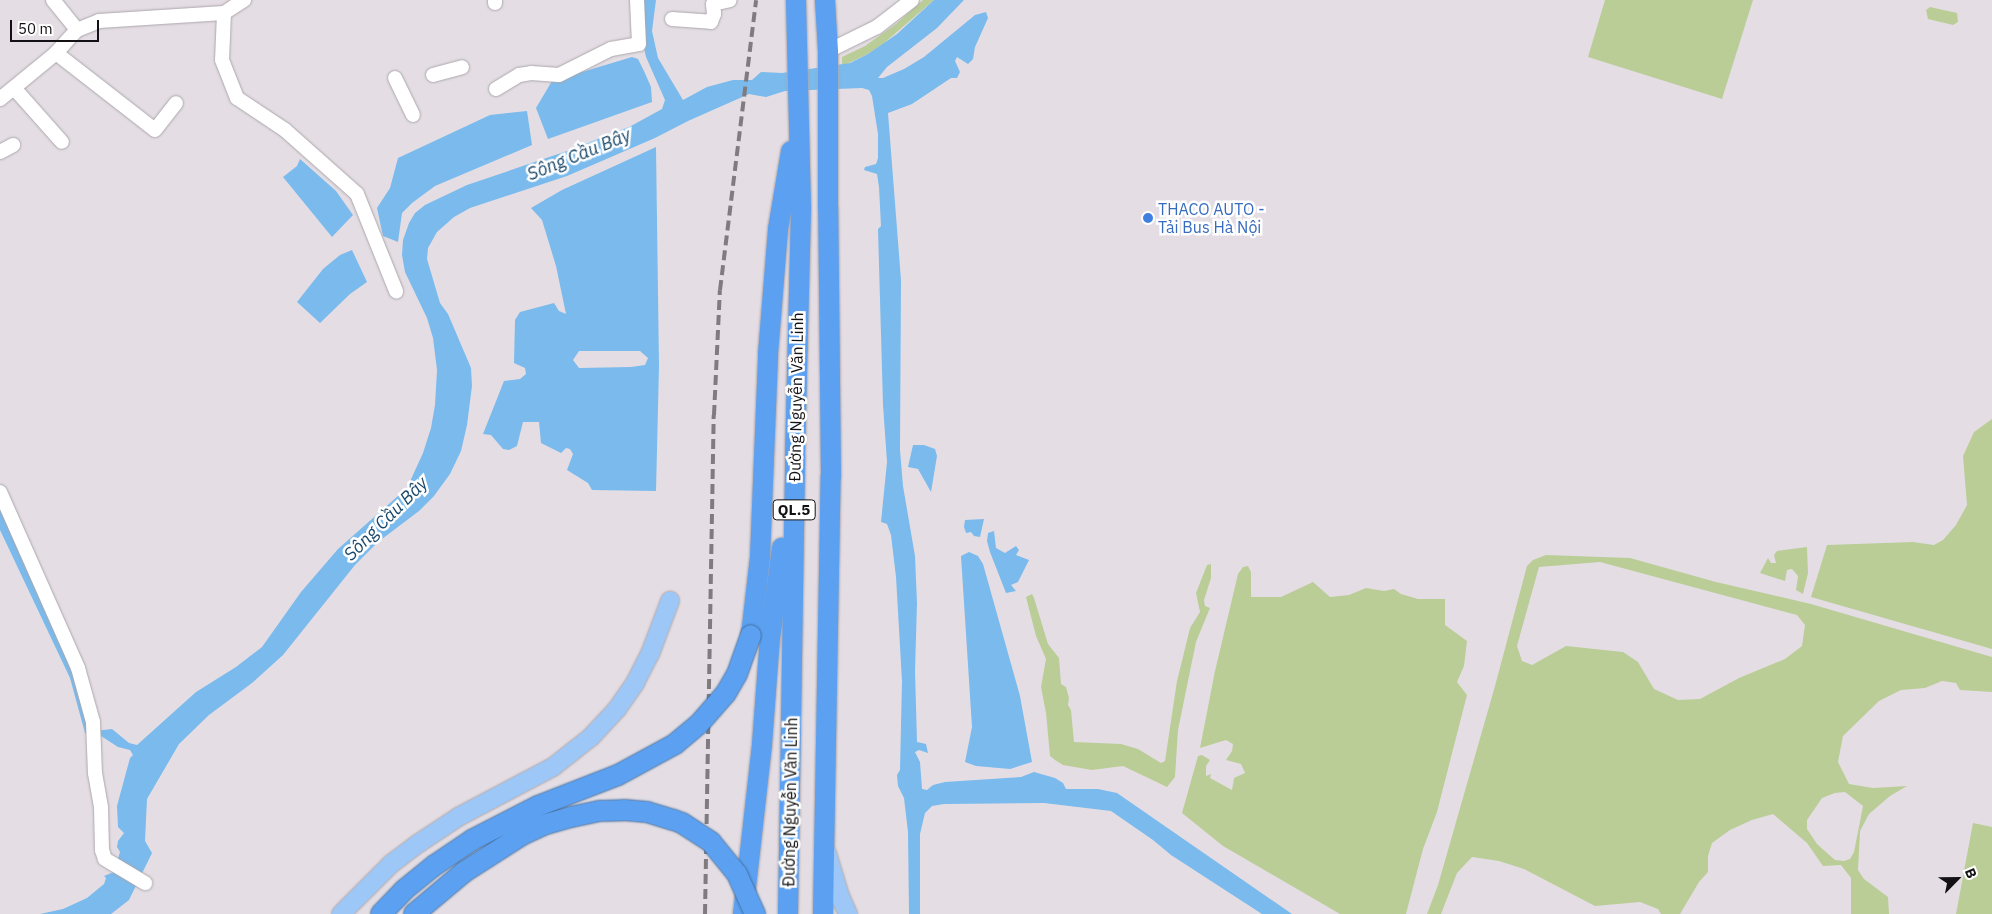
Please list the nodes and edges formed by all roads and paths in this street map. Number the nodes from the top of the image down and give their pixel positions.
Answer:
1 (53, 0) edge
2 (244, 0) edge
3 (637, 0) edge
4 (730, 0) edge
5 (796, 0) edge
6 (825, 0) edge
7 (912, 0) edge
8 (224, 13) junction
9 (672, 19) dead end
10 (77, 30) junction
11 (828, 52) junction
12 (56, 53) junction
13 (462, 67) dead end
14 (434, 76) dead end
15 (395, 78) dead end
16 (14, 88) junction
17 (496, 89) dead end
18 (0, 99) edge
19 (176, 104) dead end
20 (799, 105) junction
21 (412, 115) dead end
22 (62, 142) dead end
23 (13, 145) dead end
24 (0, 152) edge
25 (396, 291) dead end
26 (795, 455) junction
27 (0, 492) edge
28 (670, 601) dead end
29 (824, 842) junction
30 (145, 883) dead end
31 (823, 885) junction
32 (341, 914) edge
33 (381, 914) edge
34 (414, 914) edge
35 (743, 914) edge
36 (755, 914) edge
37 (788, 914) edge
38 (823, 914) edge
39 (832, 914) edge
40 (848, 914) edge

1 - 10 street
2 - 8 street
3 - 17 street
4 - 9 street
5 - 20 highway, Đường Nguyễn Văn Linh / QL.5
6 - 11 highway, Đường Nguyễn Văn Linh / QL.5
7 - 11 street
8 - 10 street
8 - 25 street
10 - 12 street
11 - 29 highway, Đường Nguyễn Văn Linh / QL.5
12 - 16 street
12 - 19 street
13 - 14 street
15 - 21 street
16 - 18 street
16 - 22 street
20 - 26 highway, Đường Nguyễn Văn Linh / QL.5
20 - 33 highway, bridge
23 - 24 street
26 - 35 highway
26 - 37 highway, Đường Nguyễn Văn Linh / QL.5
27 - 30 street
28 - 32 main road
29 - 31 highway, Đường Nguyễn Văn Linh / QL.5
29 - 40 main road
31 - 38 highway, Đường Nguyễn Văn Linh / QL.5
31 - 39 highway
34 - 36 highway, bridge

